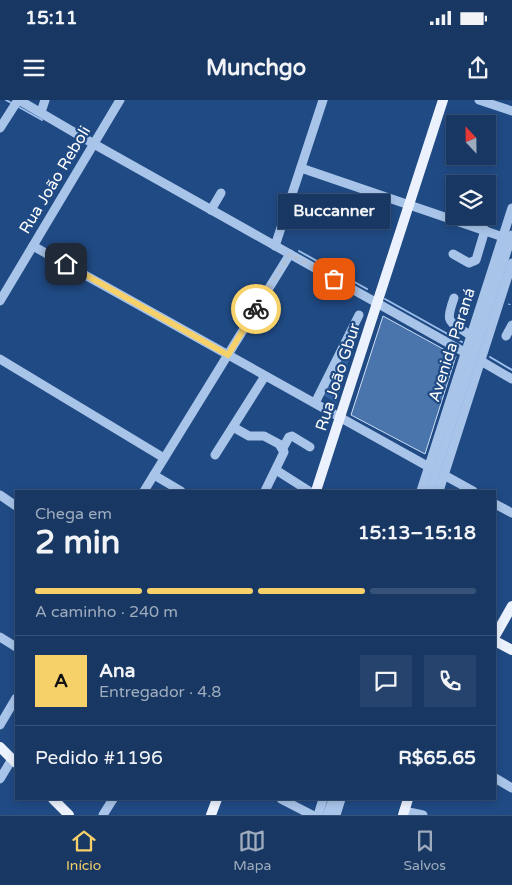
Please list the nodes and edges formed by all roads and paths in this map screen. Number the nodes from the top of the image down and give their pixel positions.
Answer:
1 (19, 100) edge
2 (45, 100) edge
3 (120, 100) edge
4 (323, 100) edge
5 (443, 100) edge
6 (478, 100) edge
7 (512, 111) edge
8 (41, 112) junction
9 (0, 128) edge
10 (94, 144) junction
11 (301, 168) junction
12 (221, 193) dead end
13 (409, 204) junction
14 (512, 208) edge
15 (211, 210) junction
16 (485, 230) junction
17 (509, 238) edge
18 (33, 246) junction
19 (275, 246) junction
20 (290, 254) junction
21 (453, 254) dead end
22 (512, 263) edge
23 (454, 298) dead end
24 (0, 301) edge
25 (377, 303) junction
26 (359, 315) dead end
27 (512, 325) edge
28 (471, 336) junction
29 (506, 336) dead end
30 (466, 353) junction
31 (228, 355) junction
32 (0, 359) edge
33 (481, 361) junction
34 (265, 376) junction
35 (512, 379) edge
36 (460, 397) junction
37 (314, 403) junction
38 (340, 417) junction
39 (233, 427) junction
40 (442, 427) junction
41 (310, 447) dead end
42 (283, 448) junction
43 (215, 456) dead end
44 (164, 458) junction
45 (429, 467) junction
46 (276, 470) junction
47 (154, 475) junction
48 (444, 476) junction
49 (145, 490) edge
50 (178, 490) edge
51 (266, 490) edge
52 (307, 490) edge
53 (316, 490) edge
54 (422, 490) edge
55 (430, 490) edge
56 (439, 490) edge
57 (471, 490) edge
58 (0, 495) edge
59 (15, 505) edge
60 (496, 505) edge
61 (512, 513) edge
62 (512, 606) edge
63 (496, 634) edge
64 (0, 637) edge
65 (496, 641) edge
66 (15, 646) edge
67 (512, 650) edge
68 (15, 700) edge
69 (0, 725) edge
70 (0, 747) edge
71 (14, 761) edge
72 (0, 778) edge
73 (496, 779) edge
74 (512, 788) edge
75 (53, 800) edge
76 (112, 800) edge
77 (217, 800) edge
78 (283, 800) edge
79 (323, 800) edge
80 (333, 800) edge
81 (341, 800) edge
82 (408, 800) edge
83 (403, 813) edge
84 (69, 815) edge
85 (103, 815) edge
86 (212, 815) edge
87 (312, 815) edge
88 (318, 815) edge
89 (328, 815) edge
90 (336, 815) edge
91 (392, 815) edge
92 (423, 815) edge

1 - 8 street
1 - 9 street
2 - 8 street
3 - 10 street, Rua João Reboli
4 - 11 street
5 - 13 main road, Rua João Gbur
6 - 7 street
8 - 10 street
10 - 15 street
10 - 18 street, Rua João Reboli
11 - 13 street
11 - 19 street
12 - 15 street
13 - 16 street
13 - 25 main road, Rua João Gbur
14 - 17 street, Avenida Paraná
15 - 19 street
16 - 17 street
16 - 21 street
17 - 28 street, Avenida Paraná
17 - 36 street
18 - 24 street, Rua João Reboli
18 - 31 street
19 - 20 street
20 - 25 street
20 - 31 street
22 - 33 street, Avenida Paraná
23 - 28 street
25 - 30 street
25 - 38 main road, Rua João Gbur
26 - 37 street
27 - 29 street
28 - 30 street, Avenida Paraná
30 - 40 street, Avenida Paraná
31 - 34 street
31 - 44 street
32 - 44 street
33 - 35 street
33 - 48 street, Avenida Paraná
34 - 37 street
34 - 39 street
36 - 40 street
36 - 55 street
37 - 38 street
38 - 45 street
38 - 53 main road, Rua João Gbur
39 - 42 street
39 - 43 street
40 - 45 street, Avenida Paraná
41 - 42 street
42 - 46 street
44 - 47 street
45 - 54 street, Avenida Paraná
46 - 51 street
46 - 52 street
47 - 49 street
47 - 50 street
48 - 56 street, Avenida Paraná
48 - 57 street
58 - 59 street
60 - 61 street
62 - 63 main road
64 - 66 street
65 - 67 main road
68 - 69 street
70 - 71 main road
71 - 72 street
73 - 74 street
75 - 84 main road
76 - 85 street
77 - 86 main road
78 - 87 street
79 - 88 street
80 - 89 street
81 - 90 street
82 - 83 main road
83 - 91 main road
83 - 92 street

